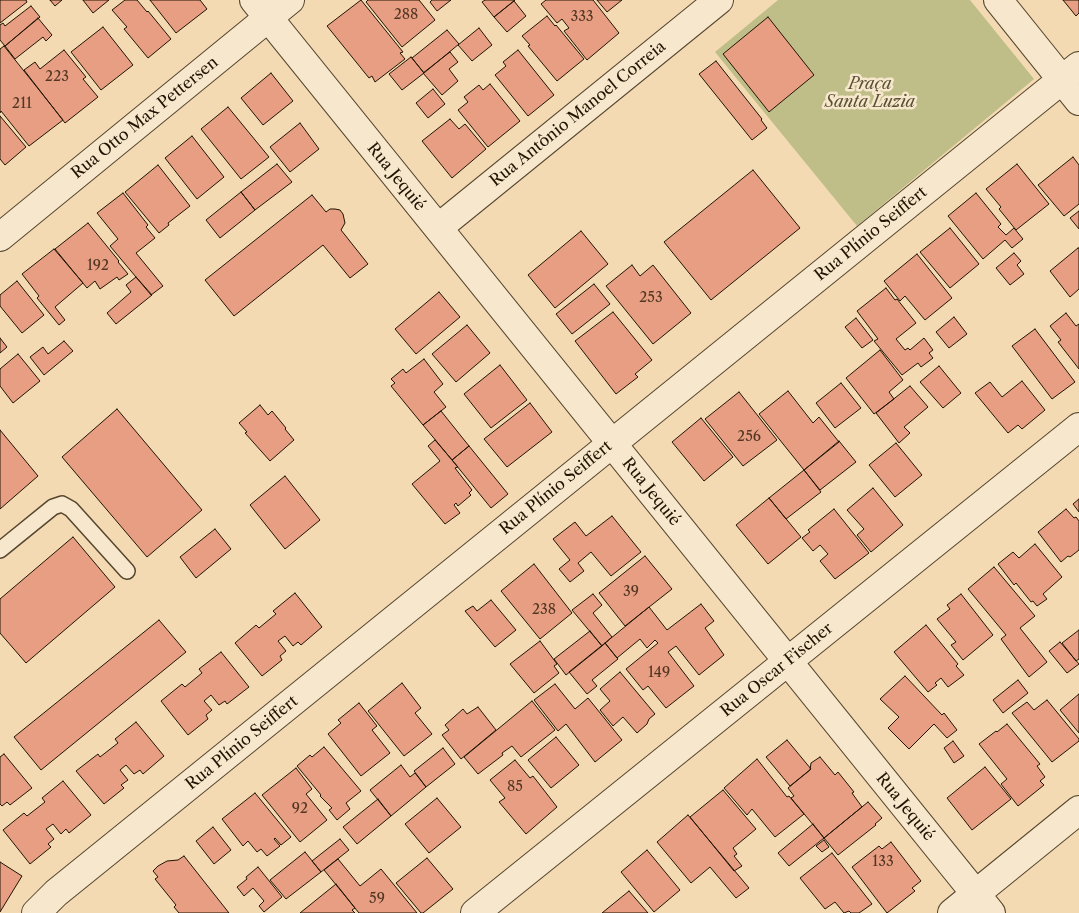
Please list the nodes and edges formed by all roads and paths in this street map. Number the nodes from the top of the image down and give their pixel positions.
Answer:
1 (290, 0) edge
2 (719, 0) edge
3 (998, 0) edge
4 (261, 9) edge
5 (1070, 73) edge
6 (1079, 101) edge
7 (438, 228) junction
8 (0, 237) edge
9 (1079, 427) edge
10 (612, 444) junction
11 (0, 550) edge
12 (127, 572) dead end
13 (788, 661) junction
14 (1079, 810) edge
15 (983, 904) edge
16 (36, 913) edge
17 (475, 913) edge
18 (952, 913) edge

1 - 4 street, Rua Otto Max Pettersen
2 - 7 street, Rua Antônio Manoel Correia
3 - 5 street
4 - 7 street, Rua Jequié
4 - 8 street, Rua Otto Max Pettersen
5 - 6 street
5 - 10 street, Rua Plínio Seiffert
7 - 10 street, Rua Jequié
9 - 13 street, Rua Oscar Fischer
10 - 13 street, Rua Jequié
10 - 16 street, Rua Plínio Seiffert
11 - 12 lane
13 - 15 street, Rua Jequié
13 - 17 street, Rua Oscar Fischer
14 - 15 street
15 - 18 street

